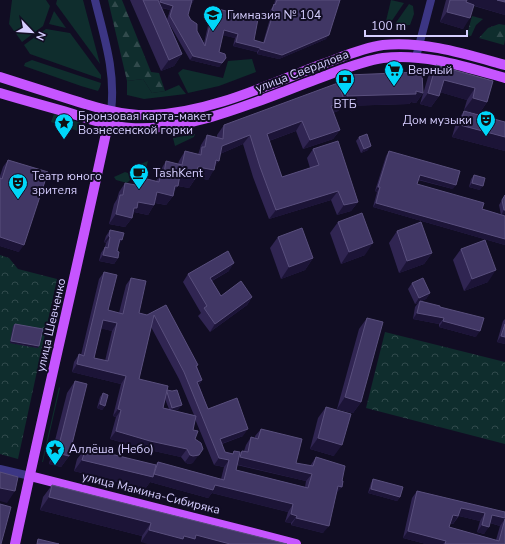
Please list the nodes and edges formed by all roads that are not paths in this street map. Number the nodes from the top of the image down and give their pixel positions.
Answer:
1 (95, 0) edge
2 (431, 0) edge
3 (418, 45) junction
4 (416, 57) junction
5 (505, 65) edge
6 (0, 77) edge
7 (505, 78) edge
8 (0, 92) edge
9 (111, 111) junction
10 (108, 124) junction
11 (0, 469) edge
12 (30, 476) junction
13 (15, 544) edge
14 (296, 544) edge

1 - 9 street
2 - 3 street
3 - 4 street
3 - 5 main road, улица Свердлова
3 - 9 main road, улица Свердлова
4 - 7 main road, улица Свердлова
4 - 10 main road, улица Свердлова
6 - 9 main road, улица Свердлова
8 - 10 main road, улица Свердлова
9 - 10 main road, улица Шевченко
10 - 12 main road, улица Шевченко
11 - 12 street, улица Мамина-Сибиряка
12 - 13 main road, улица Шевченко
12 - 14 main road, улица Мамина-Сибиряка

